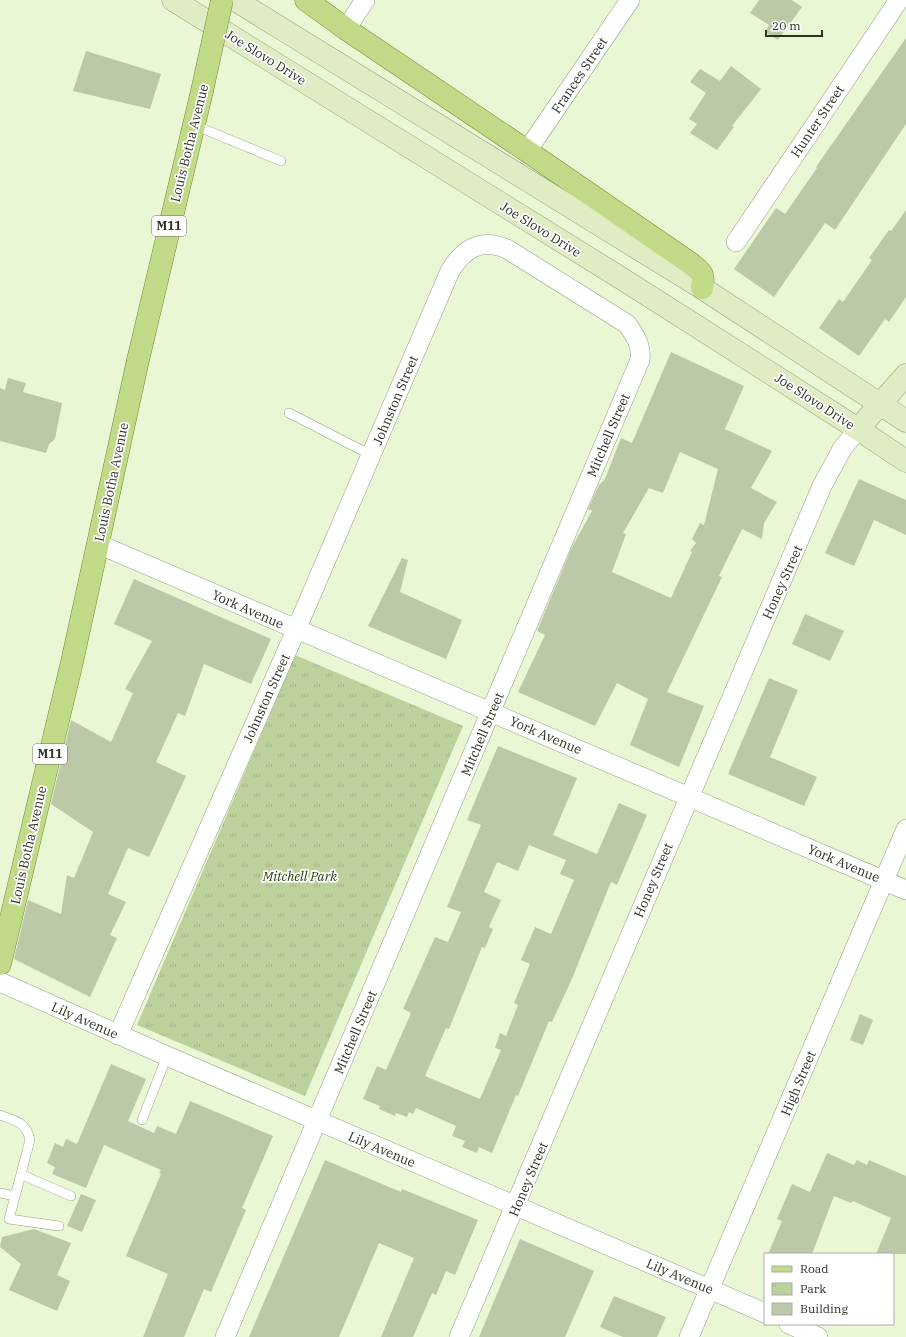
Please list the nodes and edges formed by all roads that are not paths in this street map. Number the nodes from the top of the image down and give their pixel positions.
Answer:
1 (173, 0) edge
2 (222, 0) edge
3 (235, 0) edge
4 (306, 0) edge
5 (365, 0) edge
6 (630, 0) edge
7 (899, 0) edge
8 (346, 29) junction
9 (194, 125) junction
10 (528, 151) junction
11 (281, 161) dead end
12 (736, 242) dead end
13 (450, 271) joint
14 (702, 288) junction
15 (906, 375) edge
16 (882, 404) junction
17 (289, 413) dead end
18 (906, 421) edge
19 (858, 429) junction
20 (371, 455) junction
21 (906, 461) edge
22 (98, 544) junction
23 (296, 630) junction
24 (492, 712) junction
25 (689, 796) junction
26 (906, 829) edge
27 (884, 881) junction
28 (906, 890) edge
29 (0, 964) edge
30 (0, 982) edge
31 (118, 1035) junction
32 (167, 1056) junction
33 (0, 1114) edge
34 (142, 1120) dead end
35 (317, 1121) junction
36 (22, 1175) junction
37 (0, 1194) edge
38 (15, 1196) junction
39 (71, 1196) dead end
40 (516, 1206) junction
41 (5, 1219) edge
42 (59, 1226) dead end
43 (710, 1289) junction
44 (764, 1314) edge
45 (791, 1325) edge
46 (225, 1337) edge
47 (459, 1337) edge
48 (689, 1337) edge
49 (818, 1337) edge

1 - 19 main road, Joe Slovo Drive
2 - 9 main road, Louis Botha Avenue / M11, bridge
3 - 14 main road
4 - 8 main road
5 - 8 street
6 - 10 street, Frances Street
7 - 12 street, Hunter Street
8 - 10 main road
9 - 11 lane
9 - 22 main road, Louis Botha Avenue / M11
10 - 14 main road
13 - 20 street, Johnston Street
13 - 24 street, Mitchell Street
14 - 16 main road
15 - 16 main road
16 - 18 main road
16 - 19 main road
17 - 20 lane
19 - 21 main road, Joe Slovo Drive
19 - 25 street, Honey Street
20 - 23 street, Johnston Street
22 - 23 street, York Avenue
22 - 29 main road, Louis Botha Avenue / M11
23 - 24 street, York Avenue
23 - 31 street, Johnston Street
24 - 25 street, York Avenue
24 - 35 street, Mitchell Street
25 - 27 street, York Avenue
25 - 40 street, Honey Street
26 - 27 street, High Street
27 - 28 street, York Avenue
27 - 43 street, High Street
30 - 31 street, Lily Avenue
31 - 32 street, Lily Avenue
32 - 34 lane
32 - 35 street, Lily Avenue
33 - 36 lane
35 - 40 street, Lily Avenue
35 - 46 street, Mitchell Street
36 - 38 lane
36 - 39 lane
37 - 38 lane
38 - 41 lane
40 - 43 street, Lily Avenue
40 - 47 street, Honey Street
41 - 42 lane
43 - 44 street, Lily Avenue
43 - 48 street, High Street
45 - 49 street

